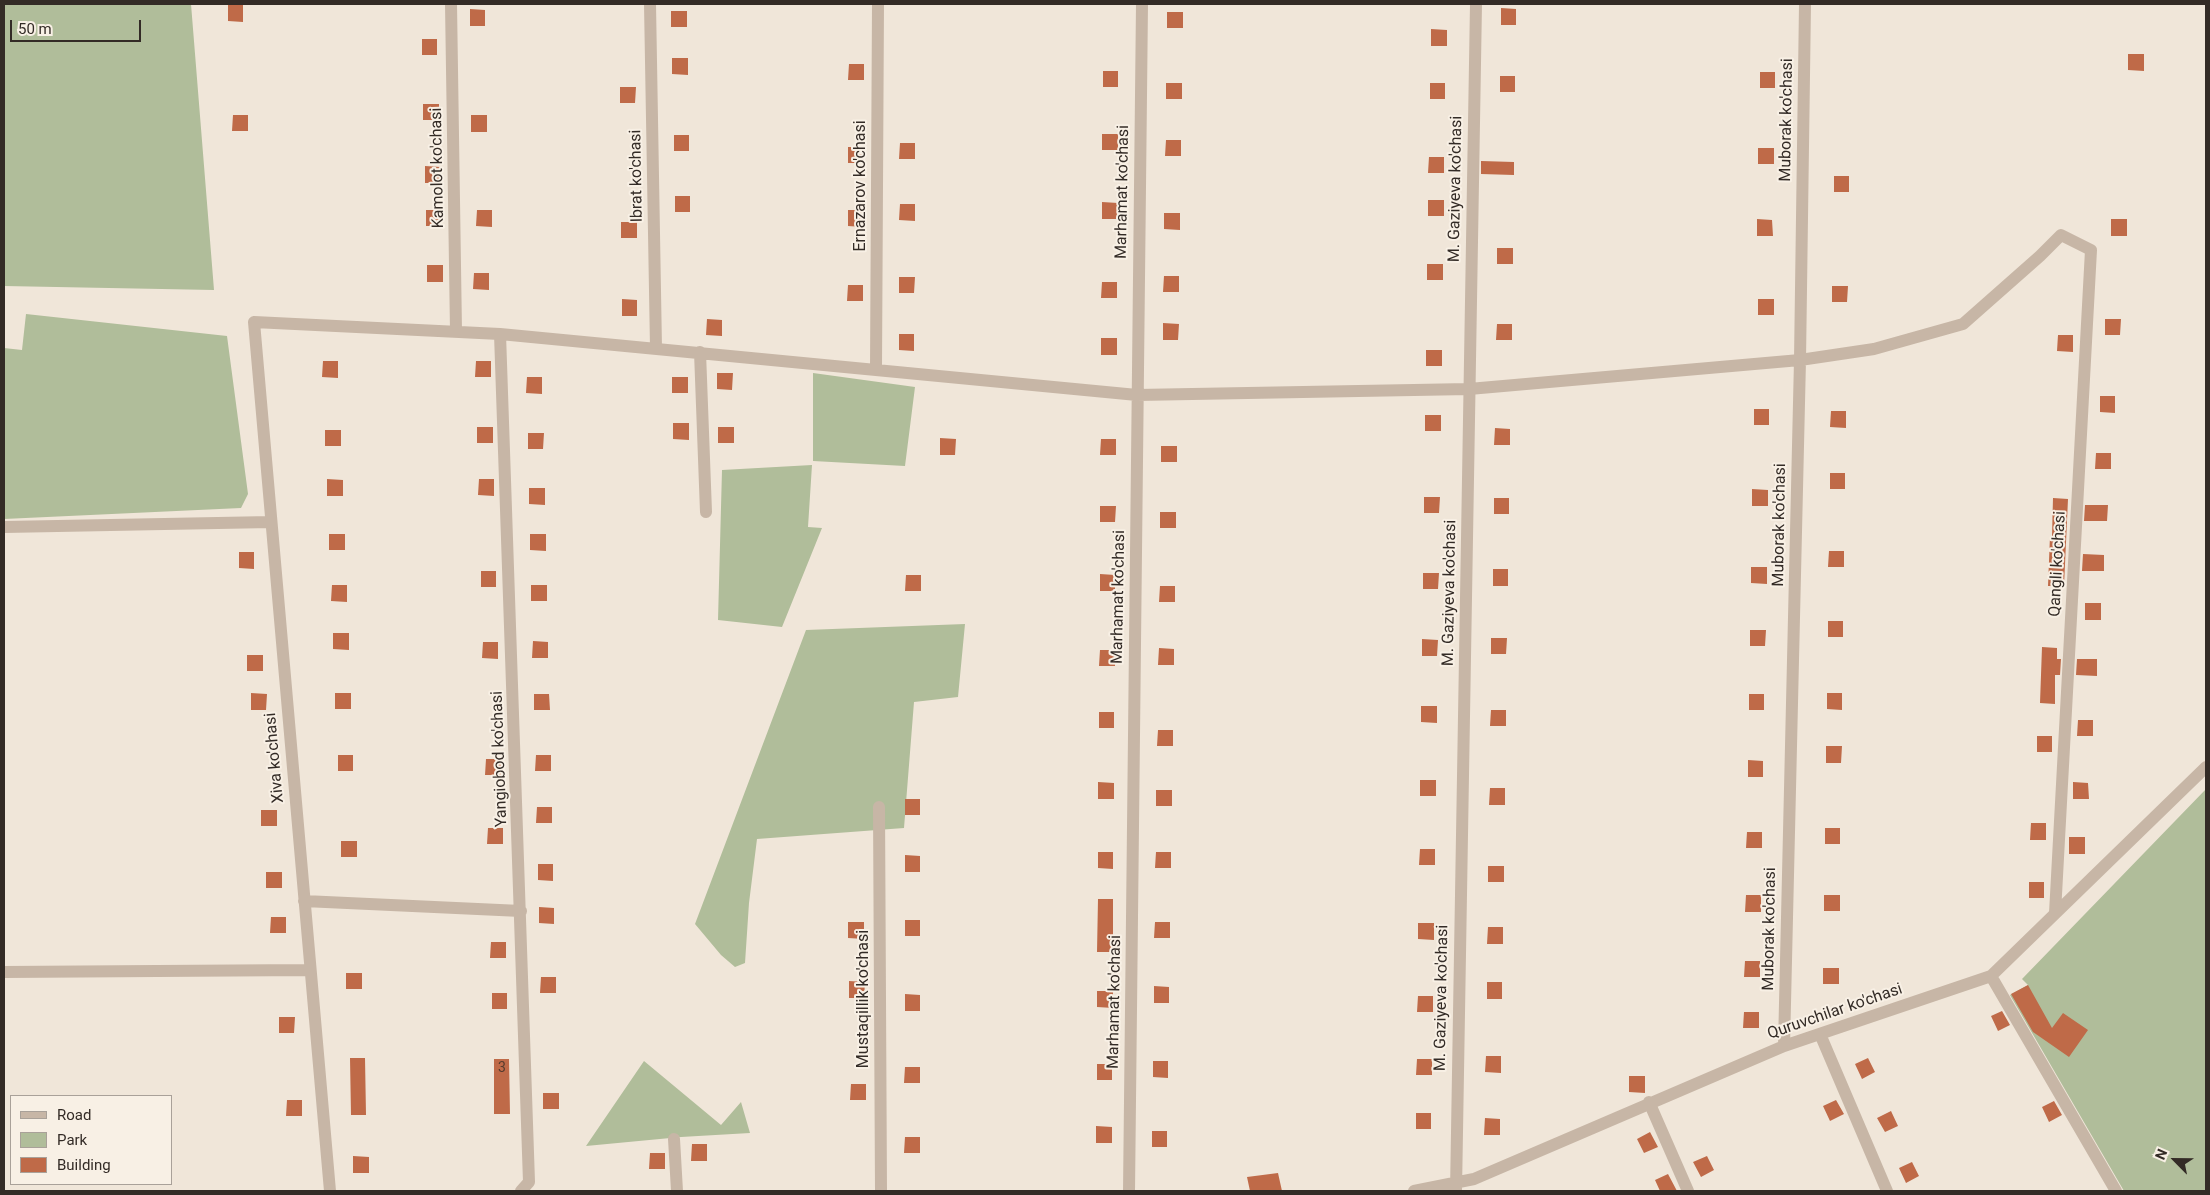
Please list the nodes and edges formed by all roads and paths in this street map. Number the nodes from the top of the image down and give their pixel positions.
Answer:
1 (452, 4) edge
2 (650, 4) edge
3 (878, 4) edge
4 (1142, 4) edge
5 (1476, 4) edge
6 (1805, 4) edge
7 (456, 331) junction
8 (500, 334) junction
9 (656, 348) junction
10 (700, 352) junction
11 (1800, 360) junction
12 (876, 368) junction
13 (1469, 389) junction
14 (1137, 395) junction
15 (706, 512) dead end
16 (271, 522) junction
17 (4, 527) edge
18 (2206, 767) edge
19 (879, 806) dead end
20 (304, 901) junction
21 (522, 910) junction
22 (2056, 913) junction
23 (310, 970) junction
24 (4, 972) edge
25 (1991, 976) junction
26 (1820, 1034) junction
27 (1784, 1046) junction
28 (1649, 1102) junction
29 (674, 1139) dead end
30 (525, 1187) edge
31 (1456, 1187) edge
32 (330, 1191) edge
33 (677, 1191) edge
34 (881, 1191) edge
35 (1130, 1191) edge
36 (1414, 1191) edge
37 (1688, 1191) edge
38 (1887, 1191) edge
39 (2116, 1191) edge

1 - 7 street, Kamolot ko'chasi
2 - 9 street, Ibrat ko'chasi
3 - 12 street, Ernazarov ko'chasi
4 - 14 street, Marhamat ko'chasi
5 - 13 street, M. Gaziyeva ko'chasi
6 - 11 street, Muborak ko'chasi
7 - 8 street
7 - 16 street, Xiva ko'chasi
8 - 9 street
8 - 21 street, Yangiobod ko'chasi
9 - 10 street
10 - 12 street
10 - 15 street
11 - 13 street
11 - 22 street, Qangli ko'chasi
11 - 27 street, Muborak ko'chasi
12 - 14 street
13 - 14 street
13 - 31 street, M. Gaziyeva ko'chasi
14 - 35 street, Marhamat ko'chasi
16 - 17 street
16 - 20 street, Xiva ko'chasi
18 - 22 street, Quruvchilar ko'chasi
19 - 34 street, Mustaqillik ko'chasi
20 - 21 street
20 - 23 street, Xiva ko'chasi
21 - 30 street, Yangiobod ko'chasi
22 - 25 street, Quruvchilar ko'chasi
23 - 24 street
23 - 32 street, Xiva ko'chasi
25 - 26 street, Quruvchilar ko'chasi
25 - 39 street
26 - 27 street, Quruvchilar ko'chasi
26 - 38 street
27 - 28 street, Quruvchilar ko'chasi
28 - 31 street, Quruvchilar ko'chasi
28 - 37 street
29 - 33 street
31 - 36 street, Quruvchilar ko'chasi

